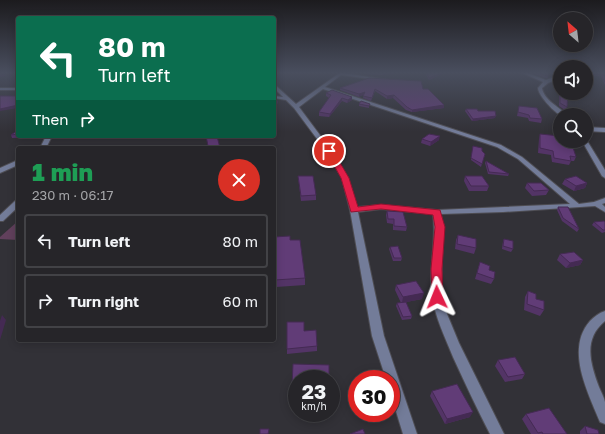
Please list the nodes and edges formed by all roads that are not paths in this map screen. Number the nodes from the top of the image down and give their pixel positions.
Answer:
1 (282, 92) edge
2 (317, 92) edge
3 (336, 92) edge
4 (540, 92) edge
5 (276, 97) edge
6 (289, 98) junction
7 (296, 106) junction
8 (555, 108) edge
9 (593, 129) edge
10 (605, 130) edge
11 (589, 148) edge
12 (16, 163) edge
13 (0, 171) edge
14 (605, 176) edge
15 (605, 200) edge
16 (596, 204) junction
17 (16, 205) edge
18 (577, 206) junction
19 (354, 210) junction
20 (605, 210) edge
21 (437, 212) junction
22 (0, 219) edge
23 (605, 315) edge
24 (605, 417) edge
25 (410, 434) edge
26 (497, 434) edge

1 - 6 street
2 - 7 street
3 - 18 street
4 - 8 street
5 - 6 street
6 - 7 street
7 - 19 street
9 - 10 street
11 - 14 street
12 - 13 street
15 - 16 street
16 - 18 street
16 - 20 street
17 - 22 street
18 - 21 street
19 - 21 street
19 - 25 street
21 - 26 street
23 - 24 street

